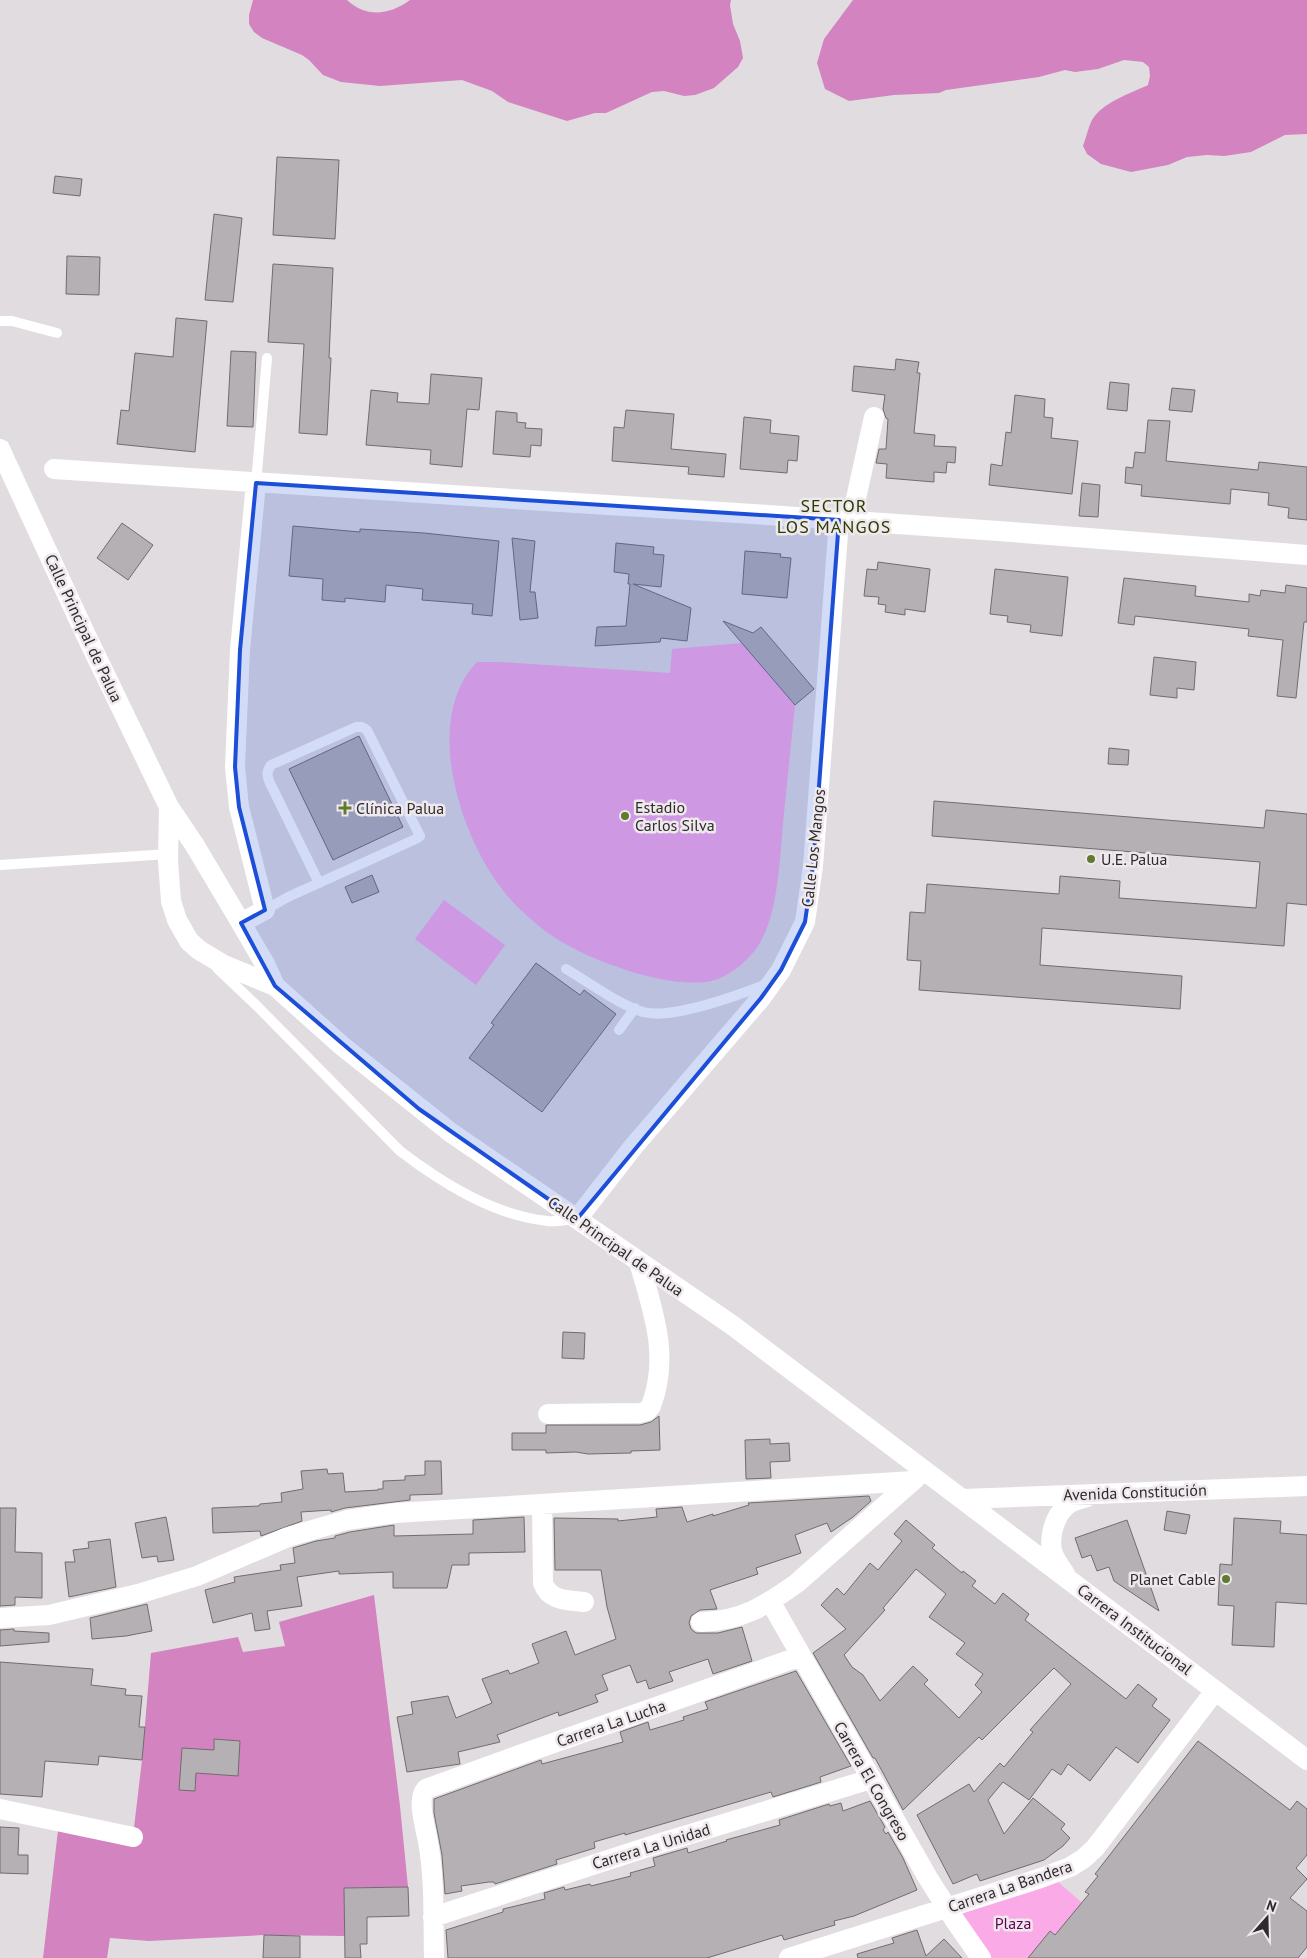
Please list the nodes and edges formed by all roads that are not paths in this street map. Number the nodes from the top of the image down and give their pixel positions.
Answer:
1 (0, 321) edge
2 (57, 333) dead end
3 (267, 358) dead end
4 (874, 416) dead end
5 (0, 449) edge
6 (54, 469) dead end
7 (256, 483) junction
8 (845, 520) junction
9 (1307, 555) edge
10 (169, 807) junction
11 (169, 854) junction
12 (0, 865) edge
13 (319, 883) junction
14 (266, 910) junction
15 (241, 923) junction
16 (188, 941) junction
17 (566, 969) dead end
18 (772, 982) junction
19 (274, 986) junction
20 (636, 1008) junction
21 (618, 1030) dead end
22 (577, 1219) junction
23 (639, 1262) junction
24 (548, 1414) dead end
25 (919, 1476) junction
26 (1307, 1486) edge
27 (1095, 1494) junction
28 (962, 1499) junction
29 (542, 1504) junction
30 (1067, 1578) junction
31 (770, 1601) junction
32 (584, 1602) dead end
33 (0, 1618) edge
34 (701, 1622) dead end
35 (801, 1656) junction
36 (1216, 1691) junction
37 (1307, 1760) edge
38 (871, 1779) junction
39 (0, 1809) edge
40 (134, 1837) dead end
41 (946, 1908) junction
42 (433, 1917) junction
43 (434, 1958) edge
44 (789, 1958) edge
45 (981, 1958) edge

1 - 2 lane
3 - 7 lane
4 - 8 street, Calle Los Mangos
5 - 10 street, Calle Principal de Palua
6 - 7 street
7 - 8 street
7 - 14 street
8 - 9 street
8 - 18 street, Calle Los Mangos
10 - 11 street, Calle Principal de Palua
10 - 15 street, Calle Principal de Palua
11 - 12 lane
11 - 16 street, Calle Principal de Palua
13 - 13 lane
13 - 14 lane
14 - 15 street
15 - 19 street, Calle Principal de Palua
16 - 19 street, Calle Principal de Palua
16 - 22 lane
17 - 20 lane
18 - 20 lane
18 - 22 street, Calle Los Mangos
19 - 22 street, Calle Principal de Palua
20 - 21 lane
22 - 23 street, Calle Principal de Palua
23 - 24 street
23 - 25 street, Calle Principal de Palua
25 - 28 street, Calle Principal de Palua
25 - 29 street
25 - 31 street
26 - 27 street, Avenida Constitución
27 - 28 street, Avenida Constitución
27 - 30 street
28 - 30 street, Carrera Institucional
29 - 32 street
29 - 33 street
30 - 36 street, Carrera Institucional
31 - 34 street
31 - 35 street, Carrera El Congreso
35 - 38 street, Carrera El Congreso
35 - 42 street, Carrera La Lucha
36 - 37 street, Carrera Institucional
36 - 41 street, Carrera La Bandera
38 - 41 street, Carrera El Congreso
38 - 42 street, Carrera La Unidad
39 - 40 street
41 - 44 street, Carrera La Bandera
41 - 45 street, Carrera El Congreso
42 - 43 street

